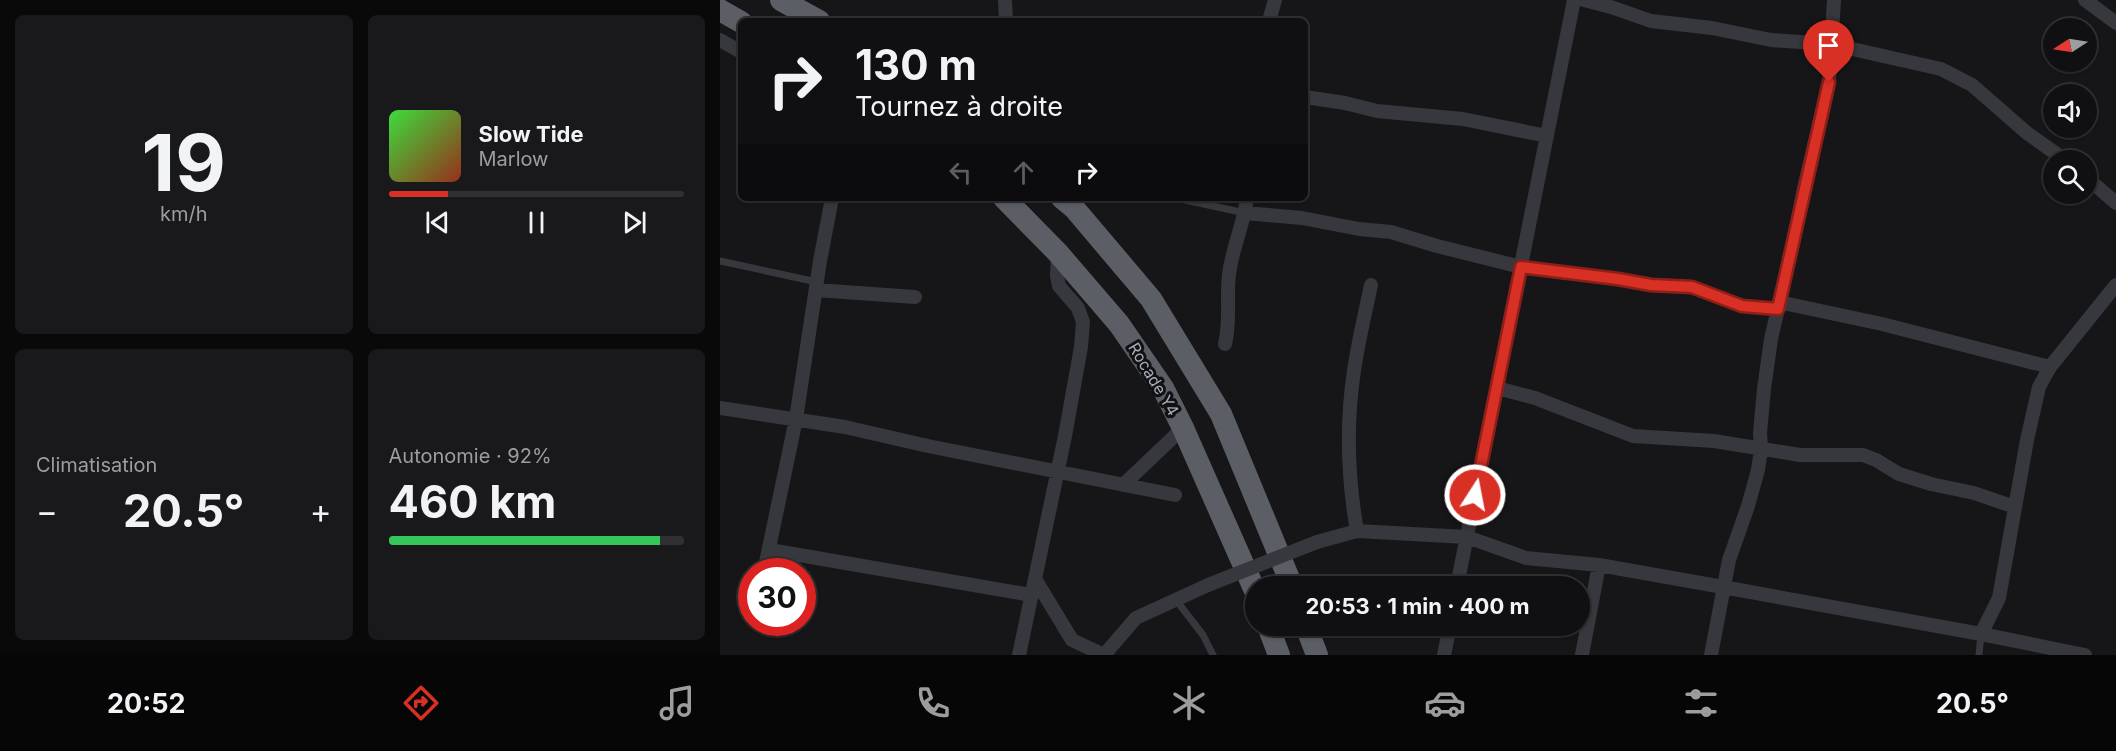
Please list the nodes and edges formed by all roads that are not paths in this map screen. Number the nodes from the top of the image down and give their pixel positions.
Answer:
1 (781, 0) edge
2 (1005, 0) edge
3 (1275, 0) edge
4 (1574, 0) edge
5 (1584, 0) edge
6 (1834, 0) edge
7 (2088, 1) edge
8 (720, 10) edge
9 (814, 18) edge
10 (1006, 18) edge
11 (1270, 18) edge
12 (738, 19) edge
13 (2116, 23) edge
14 (720, 40) edge
15 (1830, 44) junction
16 (738, 50) edge
17 (1308, 97) edge
18 (1547, 136) junction
19 (2051, 150) edge
20 (2097, 187) edge
21 (831, 201) edge
22 (1007, 201) edge
23 (1066, 201) edge
24 (1190, 201) edge
25 (1247, 201) edge
26 (2116, 203) edge
27 (1245, 213) junction
28 (1058, 253) junction
29 (720, 261) edge
30 (1521, 267) junction
31 (1371, 285) dead end
32 (2116, 285) edge
33 (816, 286) junction
34 (915, 297) dead end
35 (1778, 305) junction
36 (1225, 344) dead end
37 (2050, 367) junction
38 (1497, 388) junction
39 (720, 408) edge
40 (734, 411) junction
41 (720, 419) edge
42 (796, 419) junction
43 (1183, 428) junction
44 (1761, 449) junction
45 (1058, 471) junction
46 (1123, 484) junction
47 (1175, 495) dead end
48 (2015, 507) junction
49 (1356, 531) junction
50 (1467, 537) junction
51 (770, 550) junction
52 (768, 558) edge
53 (1599, 566) junction
54 (1249, 576) edge
55 (1288, 576) edge
56 (1459, 576) edge
57 (1035, 579) junction
58 (1723, 587) junction
59 (1031, 595) junction
60 (1176, 600) junction
61 (1981, 634) junction
62 (1272, 636) edge
63 (1310, 636) edge
64 (1448, 636) edge
65 (1019, 655) edge
66 (1214, 655) edge
67 (1279, 655) edge
68 (1317, 655) edge
69 (1444, 655) edge
70 (1582, 655) edge
71 (1711, 655) edge
72 (1979, 655) edge
73 (2085, 655) edge

1 - 9 highway
2 - 10 street
3 - 11 street
4 - 18 street
5 - 15 street
6 - 15 street
7 - 13 street
8 - 12 highway
14 - 16 street
15 - 19 street
15 - 35 street
17 - 18 street
18 - 30 street
20 - 26 street
21 - 33 street
22 - 28 highway, Rocade Y4
23 - 55 highway
24 - 27 lane
25 - 27 street
27 - 30 street
27 - 36 street
28 - 43 highway, Rocade Y4
28 - 45 street
29 - 33 lane
30 - 35 street
30 - 38 street
31 - 49 street
32 - 37 street
33 - 34 street
33 - 42 street
35 - 37 street
35 - 44 street
37 - 48 street
38 - 44 street
38 - 50 street
39 - 40 street
40 - 41 street
40 - 42 street
42 - 45 street
42 - 51 street
43 - 46 street
43 - 54 highway, Rocade Y4
44 - 48 street
44 - 58 street
45 - 46 street
45 - 57 street
46 - 47 street
48 - 61 street
49 - 50 street
49 - 60 street, bridge
50 - 53 street
50 - 56 street
51 - 52 street
51 - 59 street
53 - 58 street
53 - 70 street
57 - 59 street
57 - 60 street
58 - 61 street
58 - 71 street
59 - 65 street
60 - 66 lane
61 - 72 lane
61 - 73 street
62 - 67 highway
63 - 68 highway
64 - 69 street

